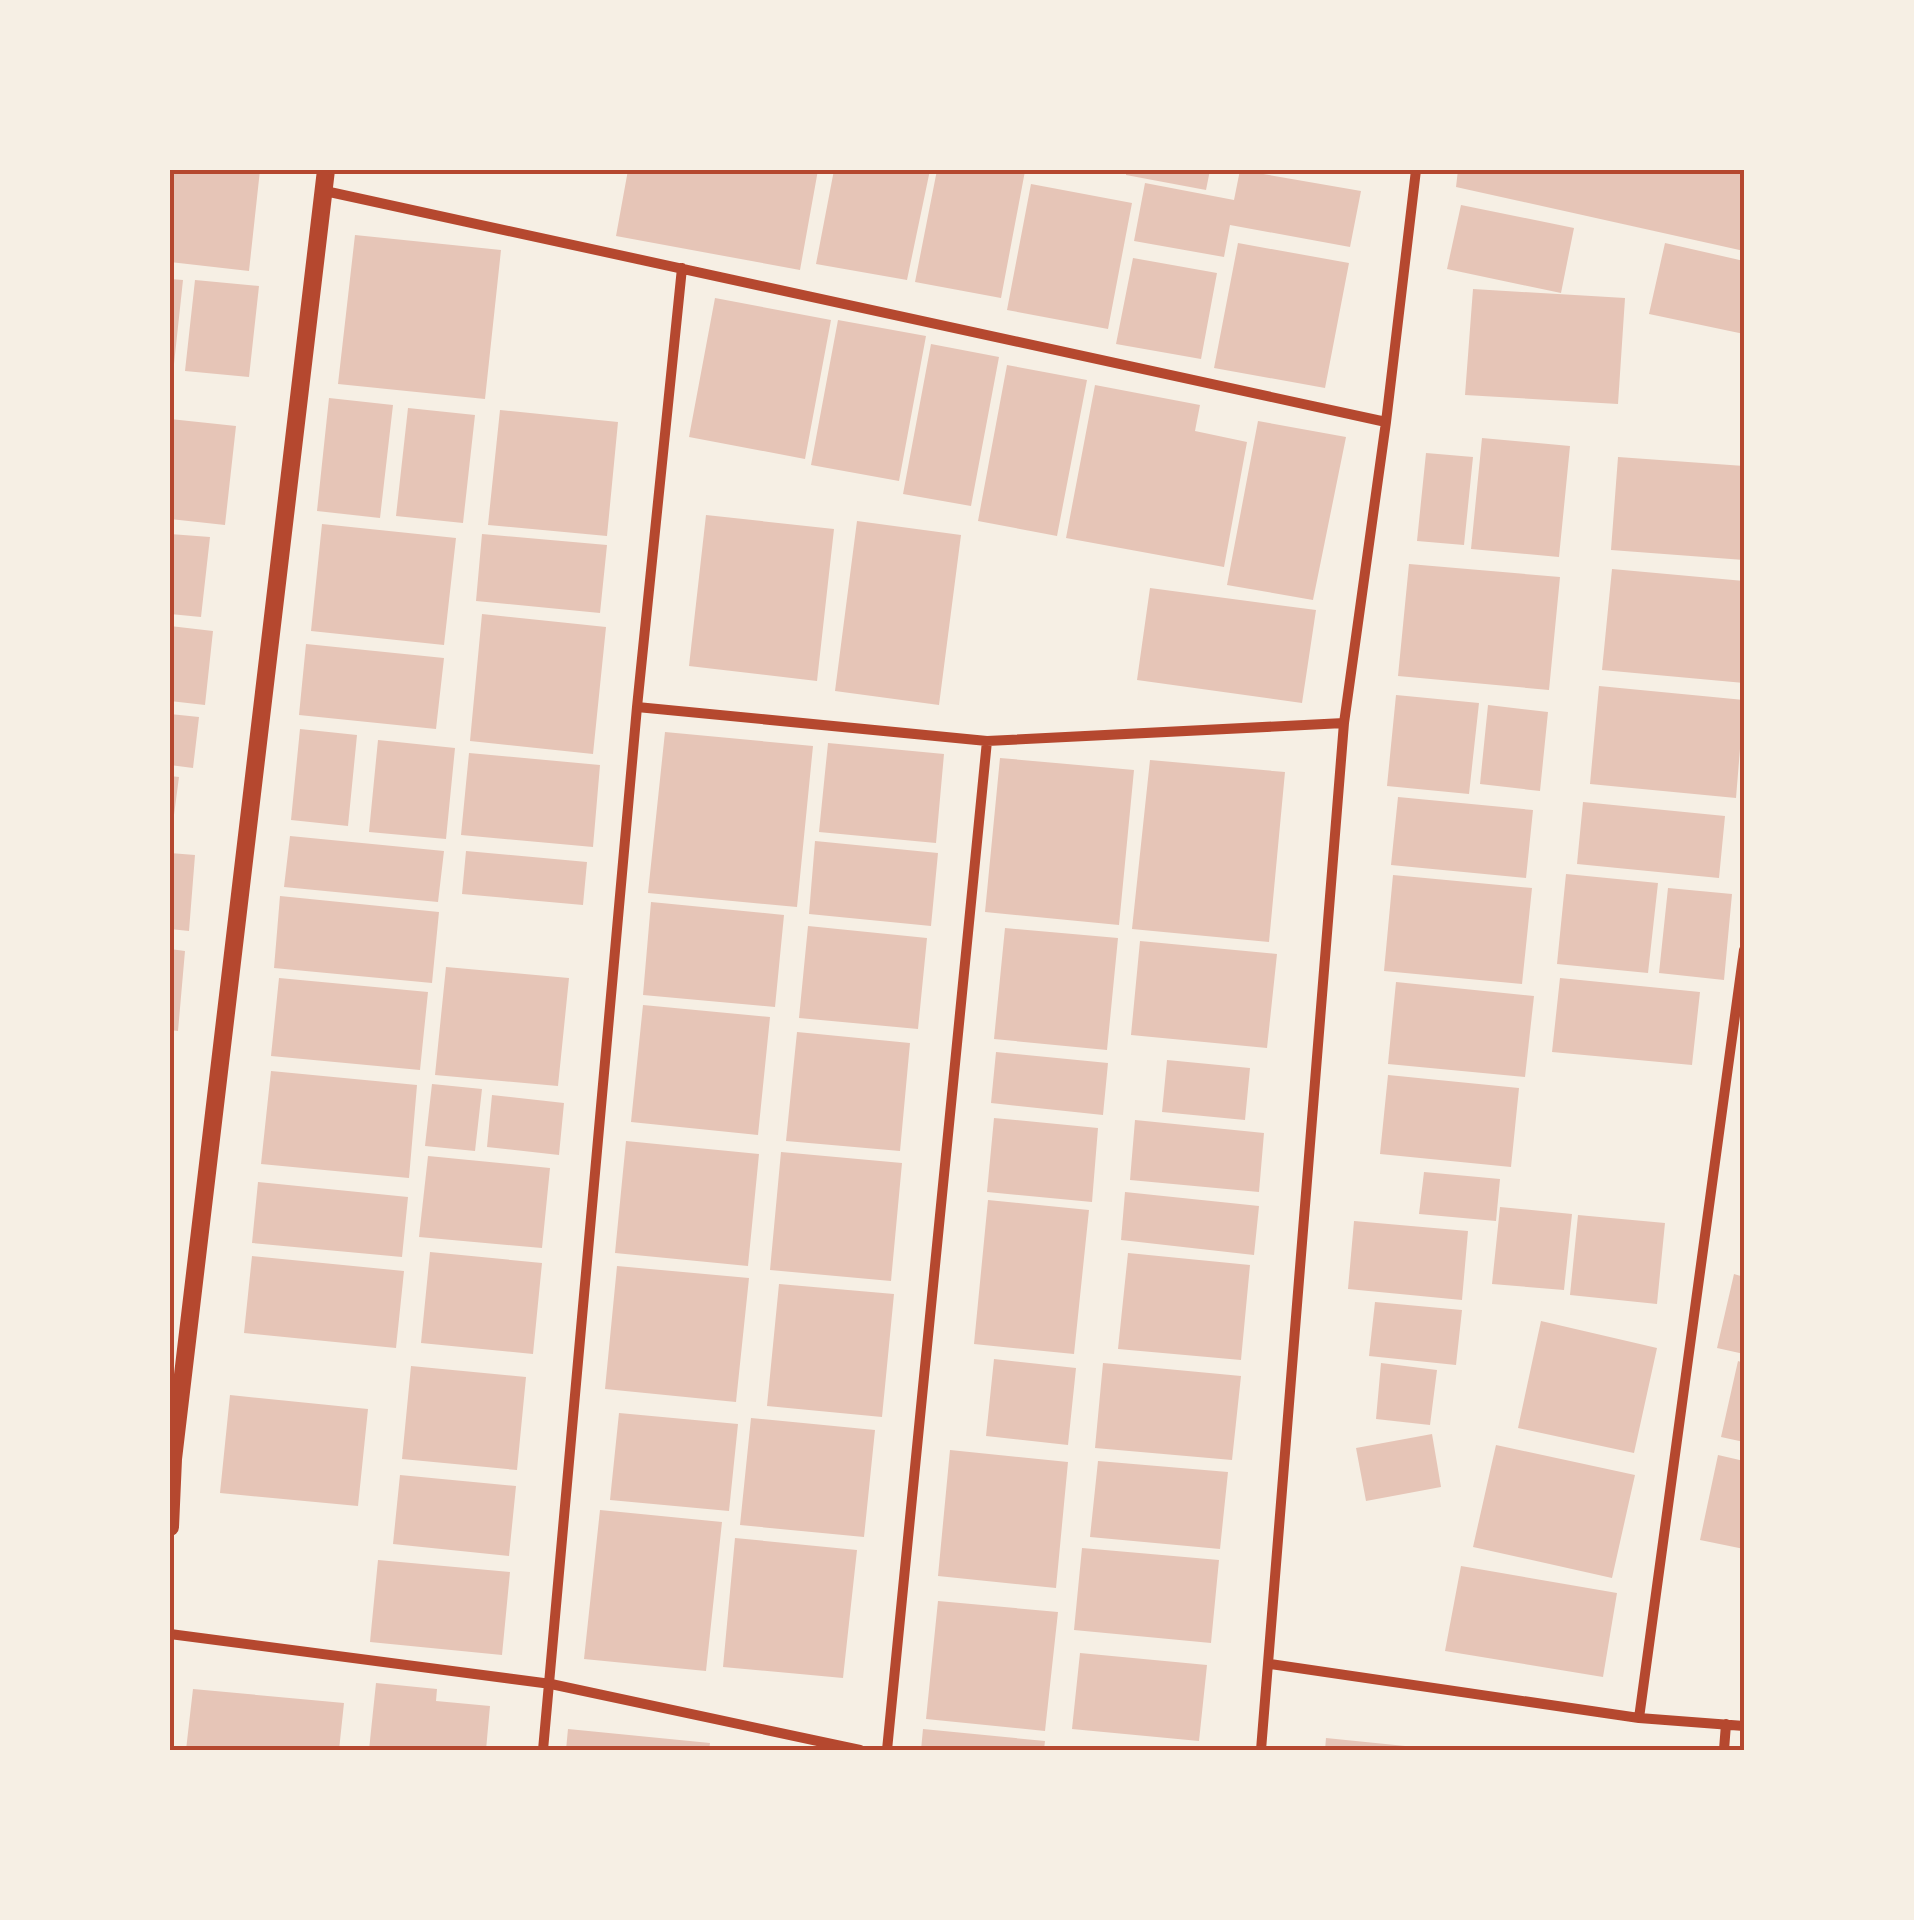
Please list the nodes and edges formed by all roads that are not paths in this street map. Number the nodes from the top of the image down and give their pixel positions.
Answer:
1 (326, 170) edge
2 (1416, 170) edge
3 (324, 192) junction
4 (682, 268) junction
5 (1386, 422) junction
6 (637, 707) junction
7 (1344, 722) junction
8 (986, 741) junction
9 (1744, 950) edge
10 (171, 1458) edge
11 (170, 1526) edge
12 (170, 1634) edge
13 (1270, 1664) junction
14 (551, 1684) junction
15 (1639, 1718) junction
16 (1726, 1724) junction
17 (1744, 1726) edge
18 (543, 1750) edge
19 (860, 1750) edge
20 (887, 1750) edge
21 (1261, 1750) edge
22 (1724, 1750) edge

1 - 3 street
2 - 5 street
3 - 4 street
3 - 10 street
4 - 5 street
4 - 6 street
5 - 7 street
6 - 8 street
6 - 14 street
7 - 8 street
7 - 13 street
8 - 20 street
9 - 15 street
10 - 11 street
12 - 14 street
13 - 15 street
13 - 21 street
14 - 18 street
14 - 19 street
15 - 16 street
16 - 17 street
16 - 22 street

